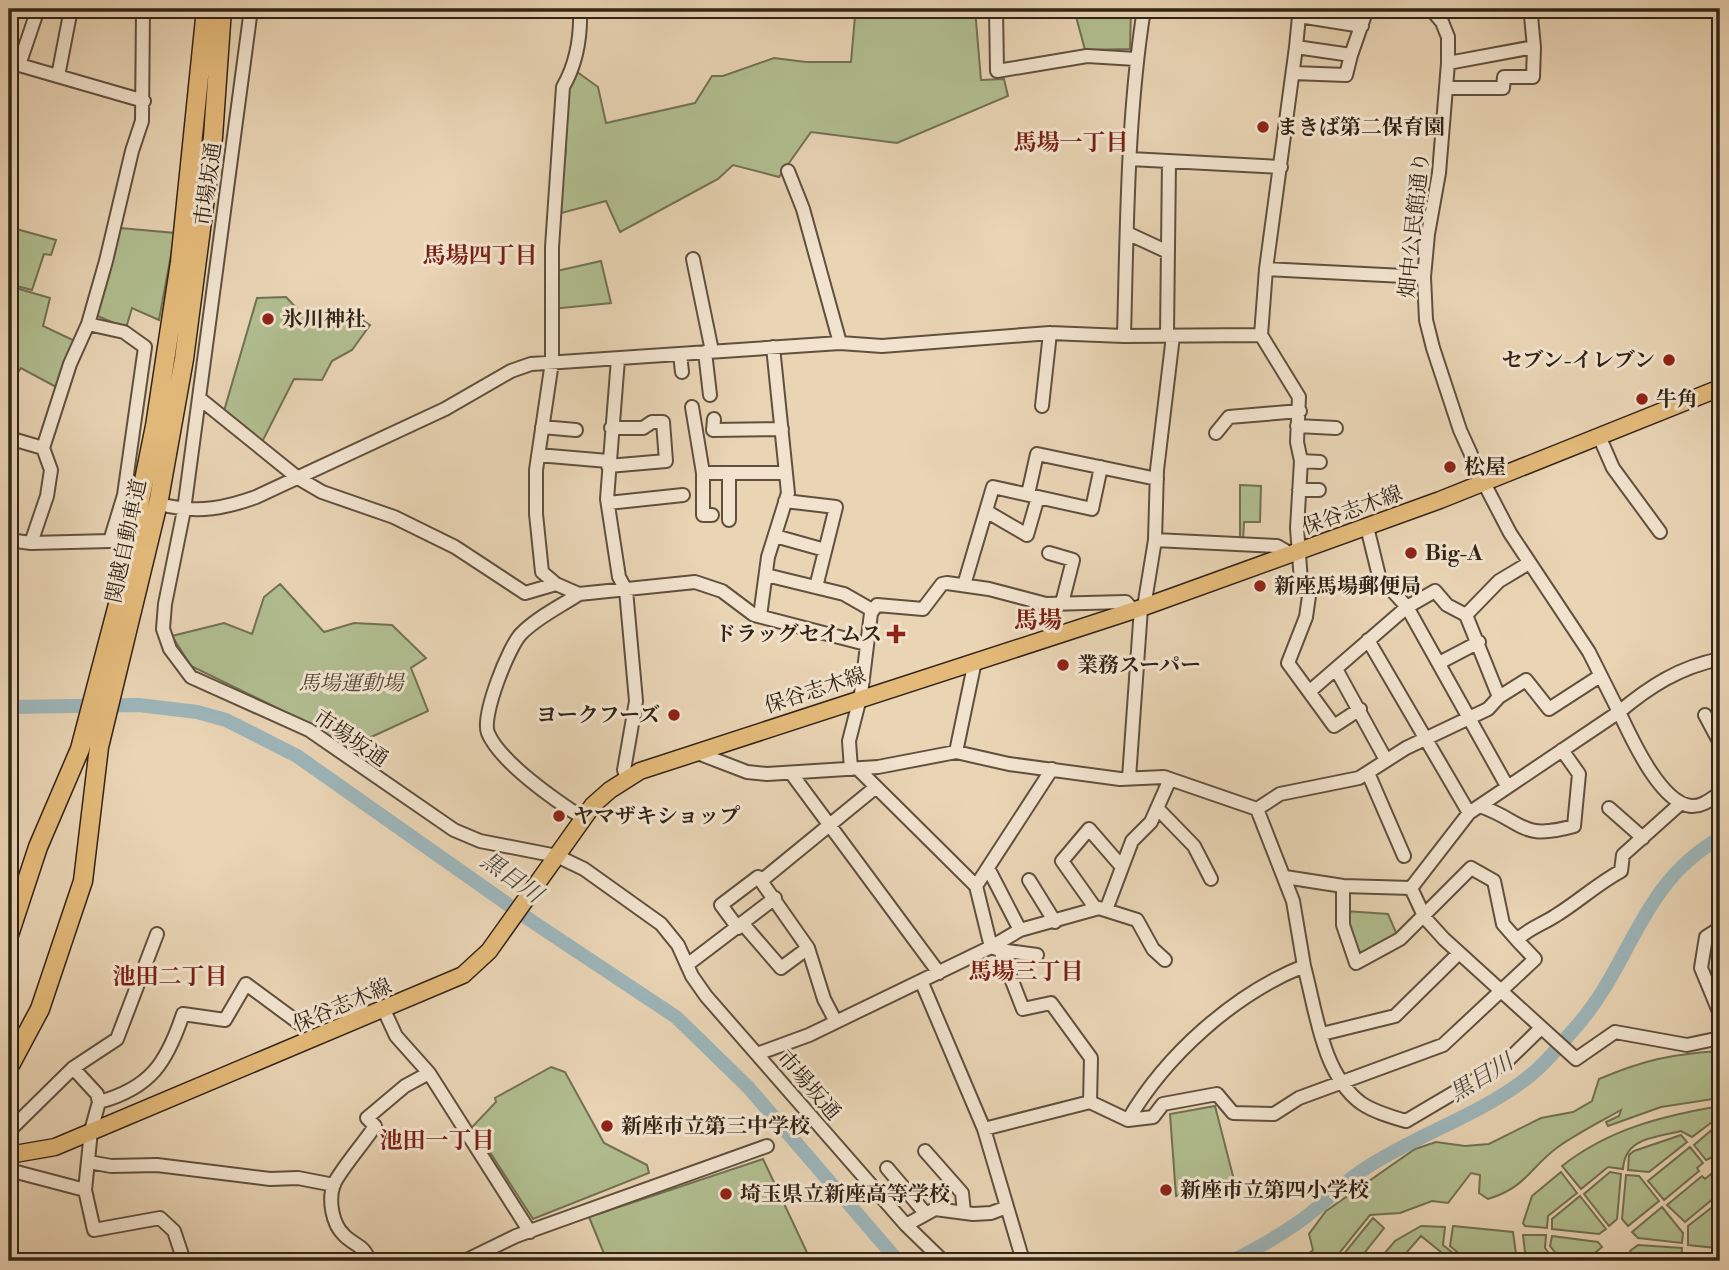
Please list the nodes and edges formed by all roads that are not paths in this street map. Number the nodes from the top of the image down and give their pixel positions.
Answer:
1 (37, 9) edge
2 (71, 9) edge
3 (143, 9) edge
4 (206, 9) edge
5 (222, 9) edge
6 (251, 9) edge
7 (580, 9) edge
8 (996, 9) edge
9 (1144, 9) edge
10 (1367, 9) edge
11 (1431, 9) edge
12 (1534, 9) edge
13 (1362, 26) junction
14 (1296, 47) junction
15 (1534, 47) junction
16 (1351, 55) junction
17 (1136, 59) junction
18 (14, 63) edge
19 (1448, 63) junction
20 (1293, 73) junction
21 (58, 76) junction
22 (1446, 88) junction
23 (144, 101) junction
24 (1130, 159) junction
25 (1169, 161) junction
26 (1280, 167) junction
27 (788, 171) dead end
28 (1127, 233) junction
29 (1168, 252) junction
30 (693, 259) dead end
31 (1266, 269) junction
32 (1424, 277) junction
33 (88, 324) junction
34 (1050, 333) junction
35 (1170, 335) junction
36 (1261, 335) junction
37 (1124, 336) junction
38 (840, 343) junction
39 (773, 347) junction
40 (709, 351) junction
41 (680, 354) junction
42 (618, 359) junction
43 (552, 362) junction
44 (682, 372) dead end
45 (1720, 388) edge
46 (710, 395) dead end
47 (199, 398) junction
48 (1042, 405) dead end
49 (692, 407) dead end
50 (1300, 411) junction
51 (714, 419) dead end
52 (1297, 426) junction
53 (542, 427) junction
54 (611, 428) junction
55 (1336, 428) dead end
56 (782, 429) junction
57 (576, 430) dead end
58 (1216, 433) dead end
59 (1599, 436) junction
60 (9, 438) edge
61 (43, 448) junction
62 (538, 455) junction
63 (1301, 461) junction
64 (1320, 462) dead end
65 (608, 463) junction
66 (1101, 467) junction
67 (703, 473) junction
68 (729, 473) junction
69 (786, 473) junction
70 (298, 478) junction
71 (1157, 479) junction
72 (1484, 483) junction
73 (1300, 489) junction
74 (1319, 490) dead end
75 (683, 495) dead end
76 (1033, 495) junction
77 (785, 501) junction
78 (608, 503) junction
79 (168, 506) dead end
80 (184, 510) junction
81 (986, 511) junction
82 (712, 515) dead end
83 (729, 520) dead end
84 (1367, 527) junction
85 (1660, 532) dead end
86 (775, 536) junction
87 (9, 540) edge
88 (1155, 540) junction
89 (31, 543) junction
90 (825, 550) junction
91 (1295, 552) junction
92 (1049, 553) dead end
93 (1529, 564) junction
94 (766, 575) junction
95 (556, 584) junction
96 (964, 585) junction
97 (816, 587) junction
98 (626, 590) junction
99 (130, 591) junction
100 (579, 594) junction
101 (1062, 603) junction
102 (1407, 607) junction
103 (1139, 608) junction
104 (872, 610) junction
105 (1466, 615) junction
106 (760, 616) junction
107 (1368, 640) junction
108 (1479, 642) junction
109 (866, 644) junction
110 (1720, 659) edge
111 (975, 661) junction
112 (1439, 663) junction
113 (1336, 669) junction
114 (1600, 676) junction
115 (1310, 691) junction
116 (1499, 696) junction
117 (859, 699) junction
118 (1360, 709) junction
119 (1619, 712) junction
120 (1705, 715) dead end
121 (1469, 719) junction
122 (1424, 739) junction
123 (1720, 743) edge
124 (1562, 750) junction
125 (695, 751) junction
126 (956, 752) junction
127 (1386, 761) junction
128 (855, 769) junction
129 (1052, 769) junction
130 (791, 773) junction
131 (1368, 773) junction
132 (628, 778) junction
133 (1129, 778) junction
134 (1170, 779) junction
135 (1507, 786) junction
136 (876, 787) junction
137 (1720, 793) edge
138 (1681, 803) junction
139 (1157, 808) junction
140 (1609, 808) dead end
141 (1257, 809) junction
142 (1475, 809) junction
143 (583, 818) junction
144 (832, 827) junction
145 (1643, 838) junction
146 (557, 856) junction
147 (1404, 856) dead end
148 (1122, 867) junction
149 (988, 868) junction
150 (1209, 870) dead end
151 (1285, 877) junction
152 (1028, 880) dead end
153 (761, 881) junction
154 (976, 886) junction
155 (1343, 886) junction
156 (1410, 888) junction
157 (775, 898) junction
158 (1101, 910) junction
159 (1425, 918) junction
160 (1055, 922) junction
161 (740, 926) junction
162 (1720, 928) edge
163 (1020, 930) junction
164 (157, 934) dead end
165 (9, 935) edge
166 (1517, 940) junction
167 (808, 948) junction
168 (995, 949) junction
169 (1459, 953) junction
170 (1037, 955) dead end
171 (1166, 960) dead end
172 (687, 965) junction
173 (1304, 966) junction
174 (939, 973) junction
175 (922, 983) junction
176 (1715, 985) edge
177 (1501, 991) junction
178 (378, 1013) junction
179 (1720, 1014) edge
180 (836, 1022) junction
181 (1543, 1030) junction
182 (1322, 1034) junction
183 (1720, 1038) edge
184 (757, 1054) junction
185 (9, 1067) edge
186 (74, 1068) junction
187 (429, 1073) junction
188 (1344, 1083) junction
189 (99, 1102) junction
190 (1090, 1102) junction
191 (1128, 1120) junction
192 (984, 1129) junction
193 (9, 1131) edge
194 (91, 1131) junction
195 (767, 1146) dead end
196 (925, 1151) dead end
197 (9, 1155) edge
198 (89, 1162) junction
199 (887, 1168) dead end
200 (9, 1170) edge
201 (334, 1185) junction
202 (85, 1190) junction
203 (1007, 1207) junction
204 (964, 1212) junction
205 (926, 1213) junction
206 (905, 1225) junction
207 (530, 1232) junction
208 (184, 1261) edge
209 (369, 1261) edge
210 (465, 1261) edge
211 (943, 1261) edge
212 (1021, 1261) edge

1 - 18 street
2 - 21 street
3 - 23 street
4 - 99 highway, 関越自動車道
5 - 99 highway, 関越自動車道
6 - 47 street, 市場坂通
7 - 43 street
8 - 17 street
9 - 17 street
10 - 13 street
11 - 19 street, 畑中公民館通り
12 - 15 street
13 - 14 street
13 - 16 street
14 - 16 street
14 - 20 street
15 - 19 street
15 - 22 street
16 - 20 street
17 - 24 street
18 - 21 street
19 - 22 street, 畑中公民館通り
20 - 26 street
21 - 23 street
22 - 32 street, 畑中公民館通り
23 - 33 street
24 - 25 street
24 - 28 street
25 - 26 street
25 - 29 street
26 - 31 street
27 - 38 street
28 - 29 street
28 - 37 street
29 - 35 street
30 - 40 street
31 - 32 street
31 - 36 street
32 - 72 street, 畑中公民館通り
33 - 61 street
33 - 89 street
34 - 37 street
34 - 38 street
34 - 48 street
35 - 36 street
35 - 37 street
35 - 71 street
36 - 50 street
38 - 39 street
39 - 40 street
39 - 56 street
40 - 41 street
40 - 46 street
41 - 42 street
41 - 44 street
42 - 43 street
42 - 54 street
43 - 53 street
43 - 70 street
45 - 59 main road, 保谷志木線
47 - 70 street
47 - 80 street, 市場坂通
49 - 67 street
50 - 52 street
50 - 58 street
51 - 56 street
52 - 55 street
52 - 63 street
53 - 57 street
53 - 62 street
54 - 65 street
54 - 65 street
56 - 69 street
59 - 72 main road, 保谷志木線
59 - 85 street
60 - 61 street
61 - 89 street
62 - 65 street
62 - 95 street
63 - 64 street
63 - 73 street
65 - 78 street
66 - 71 street
66 - 76 street
66 - 76 street
67 - 68 street
67 - 82 street
68 - 69 street
68 - 83 street
69 - 77 street
70 - 80 street
70 - 95 street
71 - 88 street
72 - 84 main road, 保谷志木線
72 - 93 street, 畑中公民館通り
73 - 74 street
73 - 91 street
75 - 78 street
76 - 81 street
76 - 81 street
77 - 86 street
77 - 90 street
78 - 98 street
79 - 80 street
80 - 146 street, 市場坂通
81 - 96 street
84 - 91 main road, 保谷志木線
84 - 102 street
86 - 90 street
86 - 94 street
87 - 89 street
88 - 91 street
88 - 103 street
90 - 97 street
91 - 103 main road, 保谷志木線
91 - 115 street
92 - 101 street
93 - 105 street
93 - 114 street, 畑中公民館通り
94 - 97 street
94 - 106 street
95 - 100 street
96 - 101 street
96 - 104 street
97 - 104 street
98 - 100 street
98 - 106 street
98 - 132 street
99 - 165 highway, 関越自動車道
99 - 185 highway, 関越自動車道
100 - 143 street
101 - 103 street
102 - 105 street
102 - 107 street
102 - 112 street
103 - 111 main road, 保谷志木線
103 - 133 street
104 - 109 street
105 - 108 street
106 - 109 street
107 - 113 street
107 - 122 street
108 - 112 street
108 - 116 street
109 - 117 street
110 - 119 street
111 - 117 main road, 保谷志木線
111 - 126 street
112 - 121 street
113 - 115 street
113 - 118 street
114 - 116 street
114 - 119 street, 畑中公民館通り
115 - 118 street
116 - 121 street
117 - 125 main road, 保谷志木線
117 - 128 street
118 - 127 street
119 - 124 street
119 - 138 street, 畑中公民館通り
120 - 123 street
121 - 122 street
121 - 135 street
122 - 127 street
122 - 142 street
124 - 135 street
124 - 142 street
125 - 130 street
125 - 132 main road, 保谷志木線
126 - 128 street
126 - 129 street
127 - 131 street
128 - 130 street
128 - 136 street
129 - 133 street
129 - 149 street
130 - 144 street
131 - 141 street
131 - 147 street
132 - 143 main road, 保谷志木線
133 - 134 street
134 - 139 street
134 - 141 street
135 - 142 street
136 - 144 street
136 - 154 street
137 - 138 street
138 - 145 street
139 - 148 street
139 - 150 street
140 - 145 street
141 - 151 street
142 - 156 street
143 - 146 main road, 保谷志木線
144 - 153 street
144 - 174 street
145 - 166 street
146 - 172 street, 市場坂通
146 - 178 main road, 保谷志木線
148 - 158 street
148 - 158 street
149 - 154 street
149 - 163 street
151 - 155 street
151 - 173 street
152 - 160 street
153 - 157 street
153 - 161 street
154 - 168 street
155 - 156 street
155 - 159 street
156 - 159 street
157 - 161 street
157 - 167 street
158 - 160 street
158 - 171 street
159 - 166 street
159 - 169 street
160 - 163 street
161 - 167 street
161 - 172 street
162 - 176 street
163 - 168 street
164 - 186 street
166 - 177 street
167 - 180 street
168 - 170 street
168 - 174 street
168 - 190 street
169 - 177 street
169 - 182 street
172 - 184 street, 市場坂通
173 - 182 street
173 - 191 street
174 - 175 street
175 - 180 street
175 - 192 street
176 - 179 street
177 - 181 street
177 - 188 street
178 - 187 street
178 - 189 street
178 - 194 main road, 保谷志木線
180 - 184 street
181 - 183 street
181 - 188 street
182 - 188 street
184 - 206 street, 市場坂通
186 - 189 street
186 - 193 street
187 - 201 street
187 - 207 street
188 - 191 street
189 - 194 street
190 - 191 street
190 - 192 street
192 - 203 street
194 - 197 main road, 保谷志木線
194 - 198 street
195 - 207 street
196 - 204 street
198 - 201 street
198 - 202 street
199 - 205 street
200 - 202 street
201 - 209 street
202 - 208 street
203 - 204 street
203 - 212 street
204 - 205 street
205 - 206 street
206 - 211 street, 市場坂通
207 - 210 street

